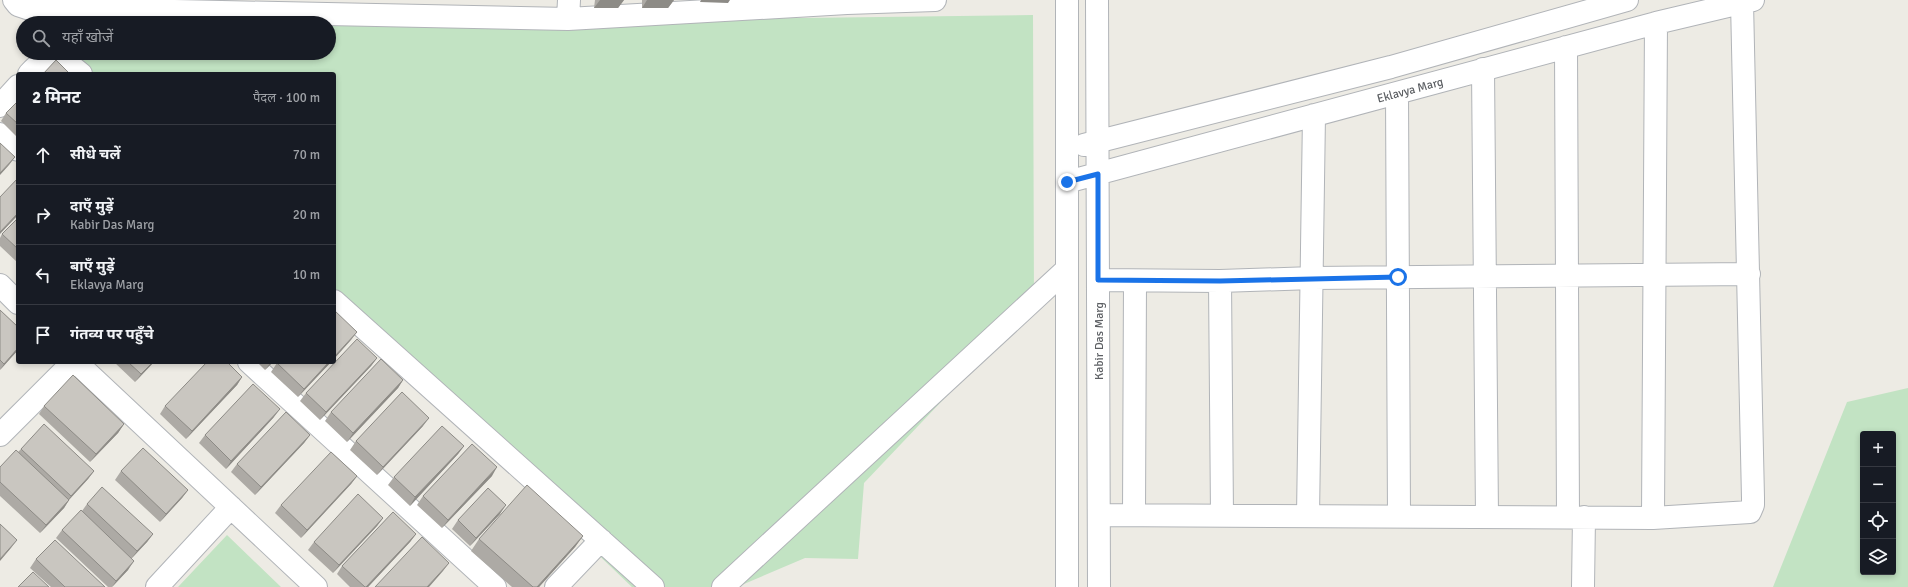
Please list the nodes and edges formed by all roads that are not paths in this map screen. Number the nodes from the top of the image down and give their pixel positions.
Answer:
1 (14, 0) edge
2 (924, 0) edge
3 (1067, 0) edge
4 (1097, 0) edge
5 (1627, 0) edge
6 (1748, 1) edge
7 (1601, 4) edge
8 (237, 7) edge
9 (332, 7) edge
10 (421, 8) edge
11 (496, 9) edge
12 (568, 9) edge
13 (1656, 23) junction
14 (1607, 36) junction
15 (1566, 47) junction
16 (48, 60) edge
17 (57, 60) edge
18 (1483, 70) junction
19 (31, 72) edge
20 (78, 72) edge
21 (16, 88) edge
22 (1397, 93) junction
23 (0, 106) edge
24 (1314, 115) junction
25 (0, 134) edge
26 (1098, 141) junction
27 (16, 148) edge
28 (1067, 149) junction
29 (1098, 174) junction
30 (1067, 182) junction
31 (1067, 269) junction
32 (1748, 274) junction
33 (1567, 275) junction
34 (1654, 275) junction
35 (1485, 276) junction
36 (1398, 277) junction
37 (1313, 278) junction
38 (1098, 280) junction
39 (1135, 281) junction
40 (1220, 281) junction
41 (0, 285) edge
42 (16, 301) edge
43 (336, 303) edge
44 (72, 364) edge
45 (76, 364) edge
46 (251, 364) edge
47 (0, 435) edge
48 (231, 507) junction
49 (1099, 514) junction
50 (1134, 515) junction
51 (1222, 515) junction
52 (1308, 516) junction
53 (1399, 516) junction
54 (1487, 517) junction
55 (1576, 517) junction
56 (1653, 518) junction
57 (601, 540) junction
58 (157, 587) edge
59 (316, 587) edge
60 (495, 587) edge
61 (556, 587) edge
62 (653, 587) edge
63 (723, 587) edge
64 (1067, 587) edge
65 (1099, 587) edge
66 (1583, 587) edge

1 - 8 street
2 - 12 street
3 - 28 street
4 - 26 street, Kabir Das Marg
5 - 7 street
6 - 13 street, Eklavya Marg
6 - 32 street
7 - 14 street
7 - 26 street
8 - 9 street
9 - 10 street
10 - 11 street
11 - 12 street
13 - 14 street, Eklavya Marg
13 - 34 street
14 - 15 street, Eklavya Marg
15 - 18 street, Eklavya Marg
15 - 33 street
16 - 19 street
17 - 20 street
18 - 22 street, Eklavya Marg
18 - 35 street
21 - 23 street
22 - 24 street, Eklavya Marg
22 - 36 street
24 - 29 street, Eklavya Marg
24 - 37 street
25 - 27 street
26 - 28 street
26 - 29 street, Kabir Das Marg
28 - 30 street
29 - 30 street, Eklavya Marg
29 - 38 street, Kabir Das Marg
30 - 31 street
31 - 63 street
31 - 64 street
32 - 34 street
32 - 56 street
33 - 34 street
33 - 35 street
33 - 55 street
34 - 56 street
35 - 36 street
35 - 54 street
36 - 37 street
36 - 53 street
37 - 40 street
37 - 52 street
38 - 39 street
38 - 49 street, Kabir Das Marg
39 - 40 street
39 - 50 street
40 - 51 street
41 - 42 street
43 - 57 street
44 - 47 street
45 - 48 street
46 - 60 street
48 - 58 street
48 - 59 street
49 - 50 street
49 - 65 street, Kabir Das Marg
50 - 51 street
51 - 52 street
52 - 53 street
53 - 54 street
54 - 55 street
55 - 56 street
55 - 66 street
57 - 61 street
57 - 62 street

